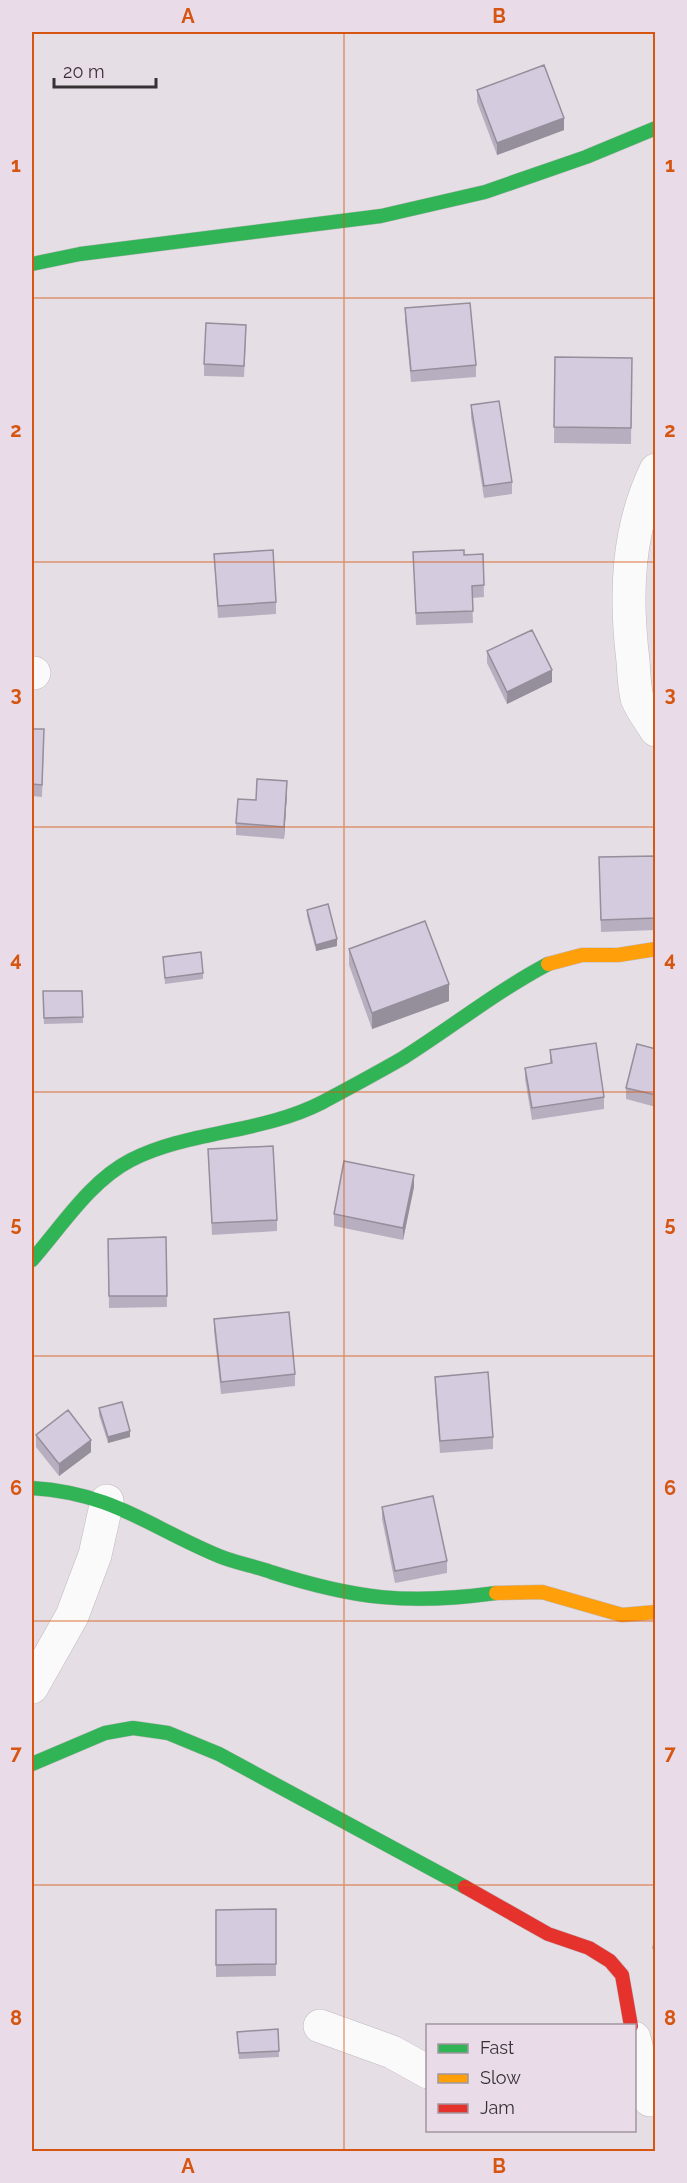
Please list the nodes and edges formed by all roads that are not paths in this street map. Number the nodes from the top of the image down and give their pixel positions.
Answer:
1 (656, 128) edge
2 (32, 264) edge
3 (656, 470) edge
4 (656, 730) edge
5 (656, 949) edge
6 (32, 1260) edge
7 (32, 1488) edge
8 (107, 1501) junction
9 (656, 1612) edge
10 (32, 1687) edge
11 (32, 1764) edge
12 (632, 2024) edge
13 (320, 2026) dead end
14 (636, 2049) edge
15 (426, 2071) edge
16 (646, 2102) edge

1 - 2 street
3 - 4 street
5 - 6 street
7 - 8 street
8 - 9 street
8 - 10 street
11 - 12 street
13 - 15 street
14 - 16 street

